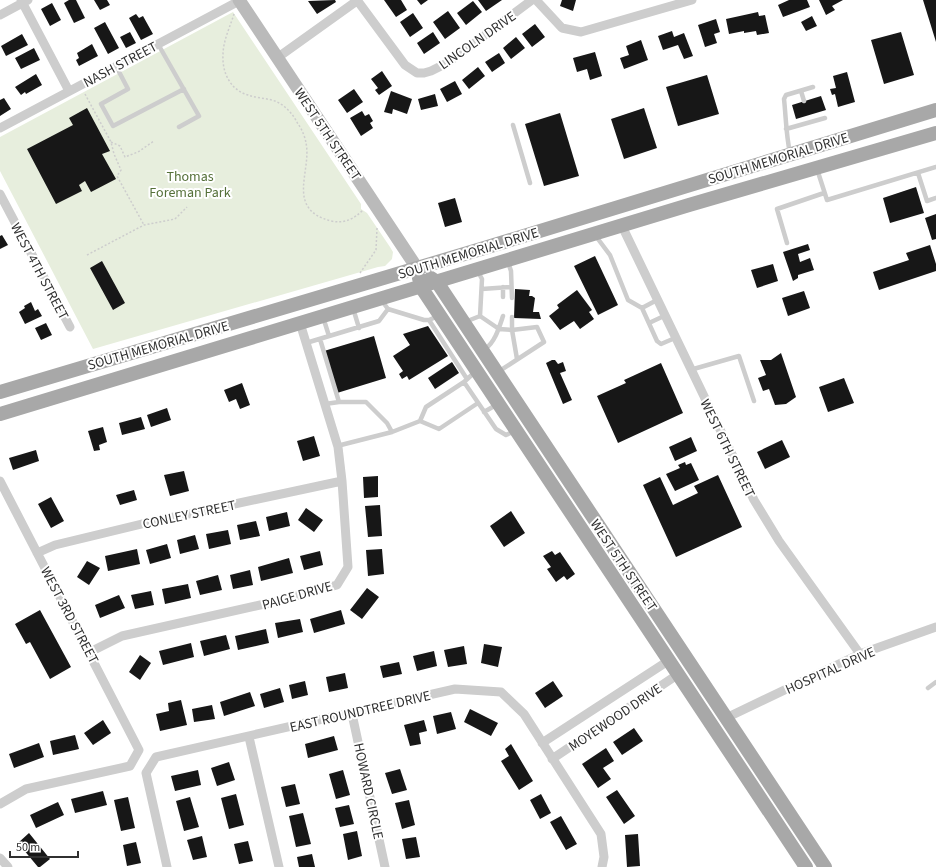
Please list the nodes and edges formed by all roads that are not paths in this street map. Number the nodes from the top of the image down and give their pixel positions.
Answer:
1 (358, 0) edge
2 (532, 0) edge
3 (536, 0) edge
4 (692, 0) edge
5 (24, 1) edge
6 (674, 3) edge
7 (237, 4) edge
8 (0, 15) edge
9 (158, 44) junction
10 (277, 58) junction
11 (116, 66) junction
12 (813, 87) dead end
13 (184, 89) junction
14 (69, 91) junction
15 (801, 91) junction
16 (804, 101) dead end
17 (936, 110) edge
18 (808, 116) dead end
19 (825, 118) dead end
20 (810, 122) junction
21 (513, 125) dead end
22 (179, 127) dead end
23 (0, 128) edge
24 (786, 129) junction
25 (936, 133) edge
26 (790, 154) junction
27 (936, 167) edge
28 (816, 168) junction
29 (918, 173) junction
30 (530, 183) dead end
31 (824, 193) junction
32 (0, 194) edge
33 (936, 198) edge
34 (622, 226) junction
35 (595, 235) junction
36 (787, 243) dead end
37 (508, 261) junction
38 (418, 268) junction
39 (477, 270) junction
40 (437, 282) junction
41 (512, 286) junction
42 (421, 287) junction
43 (503, 287) junction
44 (482, 289) junction
45 (503, 297) dead end
46 (512, 298) dead end
47 (657, 300) junction
48 (385, 304) junction
49 (353, 307) junction
50 (642, 308) junction
51 (323, 316) junction
52 (480, 316) junction
53 (503, 316) dead end
54 (664, 316) junction
55 (512, 317) dead end
56 (434, 318) junction
57 (649, 322) junction
58 (300, 323) junction
59 (463, 323) junction
60 (70, 327) dead end
61 (358, 328) junction
62 (499, 329) junction
63 (512, 330) junction
64 (329, 336) junction
65 (675, 338) junction
66 (320, 339) junction
67 (306, 344) junction
68 (482, 351) junction
69 (517, 359) junction
70 (690, 370) junction
71 (496, 373) junction
72 (469, 377) junction
73 (0, 392) edge
74 (754, 401) dead end
75 (339, 402) junction
76 (478, 403) junction
77 (498, 403) junction
78 (325, 404) junction
79 (484, 412) junction
80 (0, 414) edge
81 (420, 421) junction
82 (517, 431) junction
83 (392, 432) junction
84 (337, 446) junction
85 (0, 481) edge
86 (342, 482) junction
87 (37, 553) junction
88 (936, 627) edge
89 (90, 652) junction
90 (860, 654) junction
91 (668, 661) junction
92 (677, 675) junction
93 (936, 682) edge
94 (928, 688) dead end
95 (352, 714) junction
96 (726, 718) junction
97 (249, 737) junction
98 (542, 743) junction
99 (734, 756) junction
100 (552, 759) junction
101 (756, 761) junction
102 (0, 804) edge
103 (816, 854) junction
104 (0, 858) edge
105 (8, 867) edge
106 (167, 867) edge
107 (279, 867) edge
108 (385, 867) edge
109 (602, 867) edge
110 (806, 867) edge
111 (826, 867) edge

1 - 2 street, LINCOLN DRIVE
1 - 10 street
3 - 6 street
4 - 6 street
5 - 8 street
5 - 14 street
7 - 9 street, NASH STREET
7 - 10 main road, WEST 5TH STREET
9 - 11 street, NASH STREET
9 - 13 lane
10 - 38 main road, WEST 5TH STREET
11 - 13 lane
11 - 14 street, NASH STREET
12 - 15 lane
13 - 22 lane
14 - 23 street, NASH STREET
15 - 16 lane
15 - 24 lane
17 - 26 main road, SOUTH MEMORIAL DRIVE
18 - 20 lane
19 - 20 lane
20 - 24 lane
21 - 30 lane
24 - 26 lane
25 - 28 main road, SOUTH MEMORIAL DRIVE
26 - 38 main road, SOUTH MEMORIAL DRIVE
27 - 29 lane
28 - 31 lane
28 - 34 main road, SOUTH MEMORIAL DRIVE
29 - 31 lane
29 - 33 lane
31 - 36 lane
32 - 60 street, WEST 4TH STREET
34 - 35 main road, SOUTH MEMORIAL DRIVE
34 - 47 street, WEST 6TH STREET
35 - 37 main road, SOUTH MEMORIAL DRIVE
35 - 50 lane
37 - 39 main road, SOUTH MEMORIAL DRIVE
37 - 41 lane
38 - 40 main road, WEST 5TH STREET
38 - 42 main road, WEST 5TH STREET
38 - 73 main road, SOUTH MEMORIAL DRIVE
39 - 40 main road, SOUTH MEMORIAL DRIVE
39 - 44 lane
40 - 42 main road, SOUTH MEMORIAL DRIVE
40 - 59 main road, WEST 5TH STREET
41 - 43 lane
41 - 46 lane
42 - 48 main road, SOUTH MEMORIAL DRIVE
42 - 56 main road, WEST 5TH STREET
43 - 44 lane
43 - 45 lane
44 - 52 lane
47 - 50 lane
47 - 54 street, WEST 6TH STREET
48 - 49 main road, SOUTH MEMORIAL DRIVE
48 - 56 lane
48 - 61 lane
49 - 51 main road, SOUTH MEMORIAL DRIVE
49 - 61 lane
50 - 57 lane
51 - 58 main road, SOUTH MEMORIAL DRIVE
51 - 64 lane
52 - 59 lane
52 - 62 lane
53 - 62 lane
54 - 57 lane
54 - 65 street, WEST 6TH STREET
55 - 63 lane
56 - 72 main road, WEST 5TH STREET
57 - 65 lane
58 - 67 street, PAIGE DRIVE
58 - 80 main road, SOUTH MEMORIAL DRIVE
59 - 68 main road, WEST 5TH STREET
61 - 64 lane
62 - 63 lane
62 - 68 lane
63 - 69 lane
63 - 69 lane
64 - 66 lane
65 - 70 street, WEST 6TH STREET
66 - 67 lane
66 - 75 lane
67 - 78 street, PAIGE DRIVE
68 - 71 main road, WEST 5TH STREET
69 - 71 lane
70 - 74 lane
70 - 90 street, WEST 6TH STREET
71 - 96 main road, WEST 5TH STREET
72 - 76 lane
72 - 77 main road, WEST 5TH STREET
72 - 81 lane
75 - 78 lane
75 - 83 lane
76 - 79 lane
76 - 81 lane
77 - 79 lane
77 - 82 main road, WEST 5TH STREET
78 - 84 street, PAIGE DRIVE
79 - 82 lane
81 - 83 lane
82 - 91 main road, WEST 5TH STREET
83 - 84 lane
84 - 86 street, PAIGE DRIVE
85 - 87 street, WEST 3RD STREET
86 - 87 street, CONLEY STREET
86 - 89 street, PAIGE DRIVE
87 - 89 street, WEST 3RD STREET
88 - 90 street, HOSPITAL DRIVE
89 - 102 street, WEST 3RD STREET
90 - 96 street, HOSPITAL DRIVE
91 - 92 main road, WEST 5TH STREET
91 - 98 street, MOYEWOOD DRIVE
91 - 101 main road
92 - 99 main road, WEST 5TH STREET
92 - 100 street, MOYEWOOD DRIVE
93 - 94 lane
95 - 97 street, EAST ROUNDTREE DRIVE
95 - 98 street, EAST ROUNDTREE DRIVE
95 - 108 street, HOWARD CIRCLE
96 - 101 main road, WEST 5TH STREET
97 - 106 street, EAST ROUNDTREE DRIVE
97 - 107 street
98 - 100 street, EAST ROUNDTREE DRIVE
99 - 103 main road
99 - 110 main road, WEST 5TH STREET
100 - 109 street, EAST ROUNDTREE DRIVE
101 - 103 main road, WEST 5TH STREET
103 - 111 main road, WEST 5TH STREET
104 - 105 street

